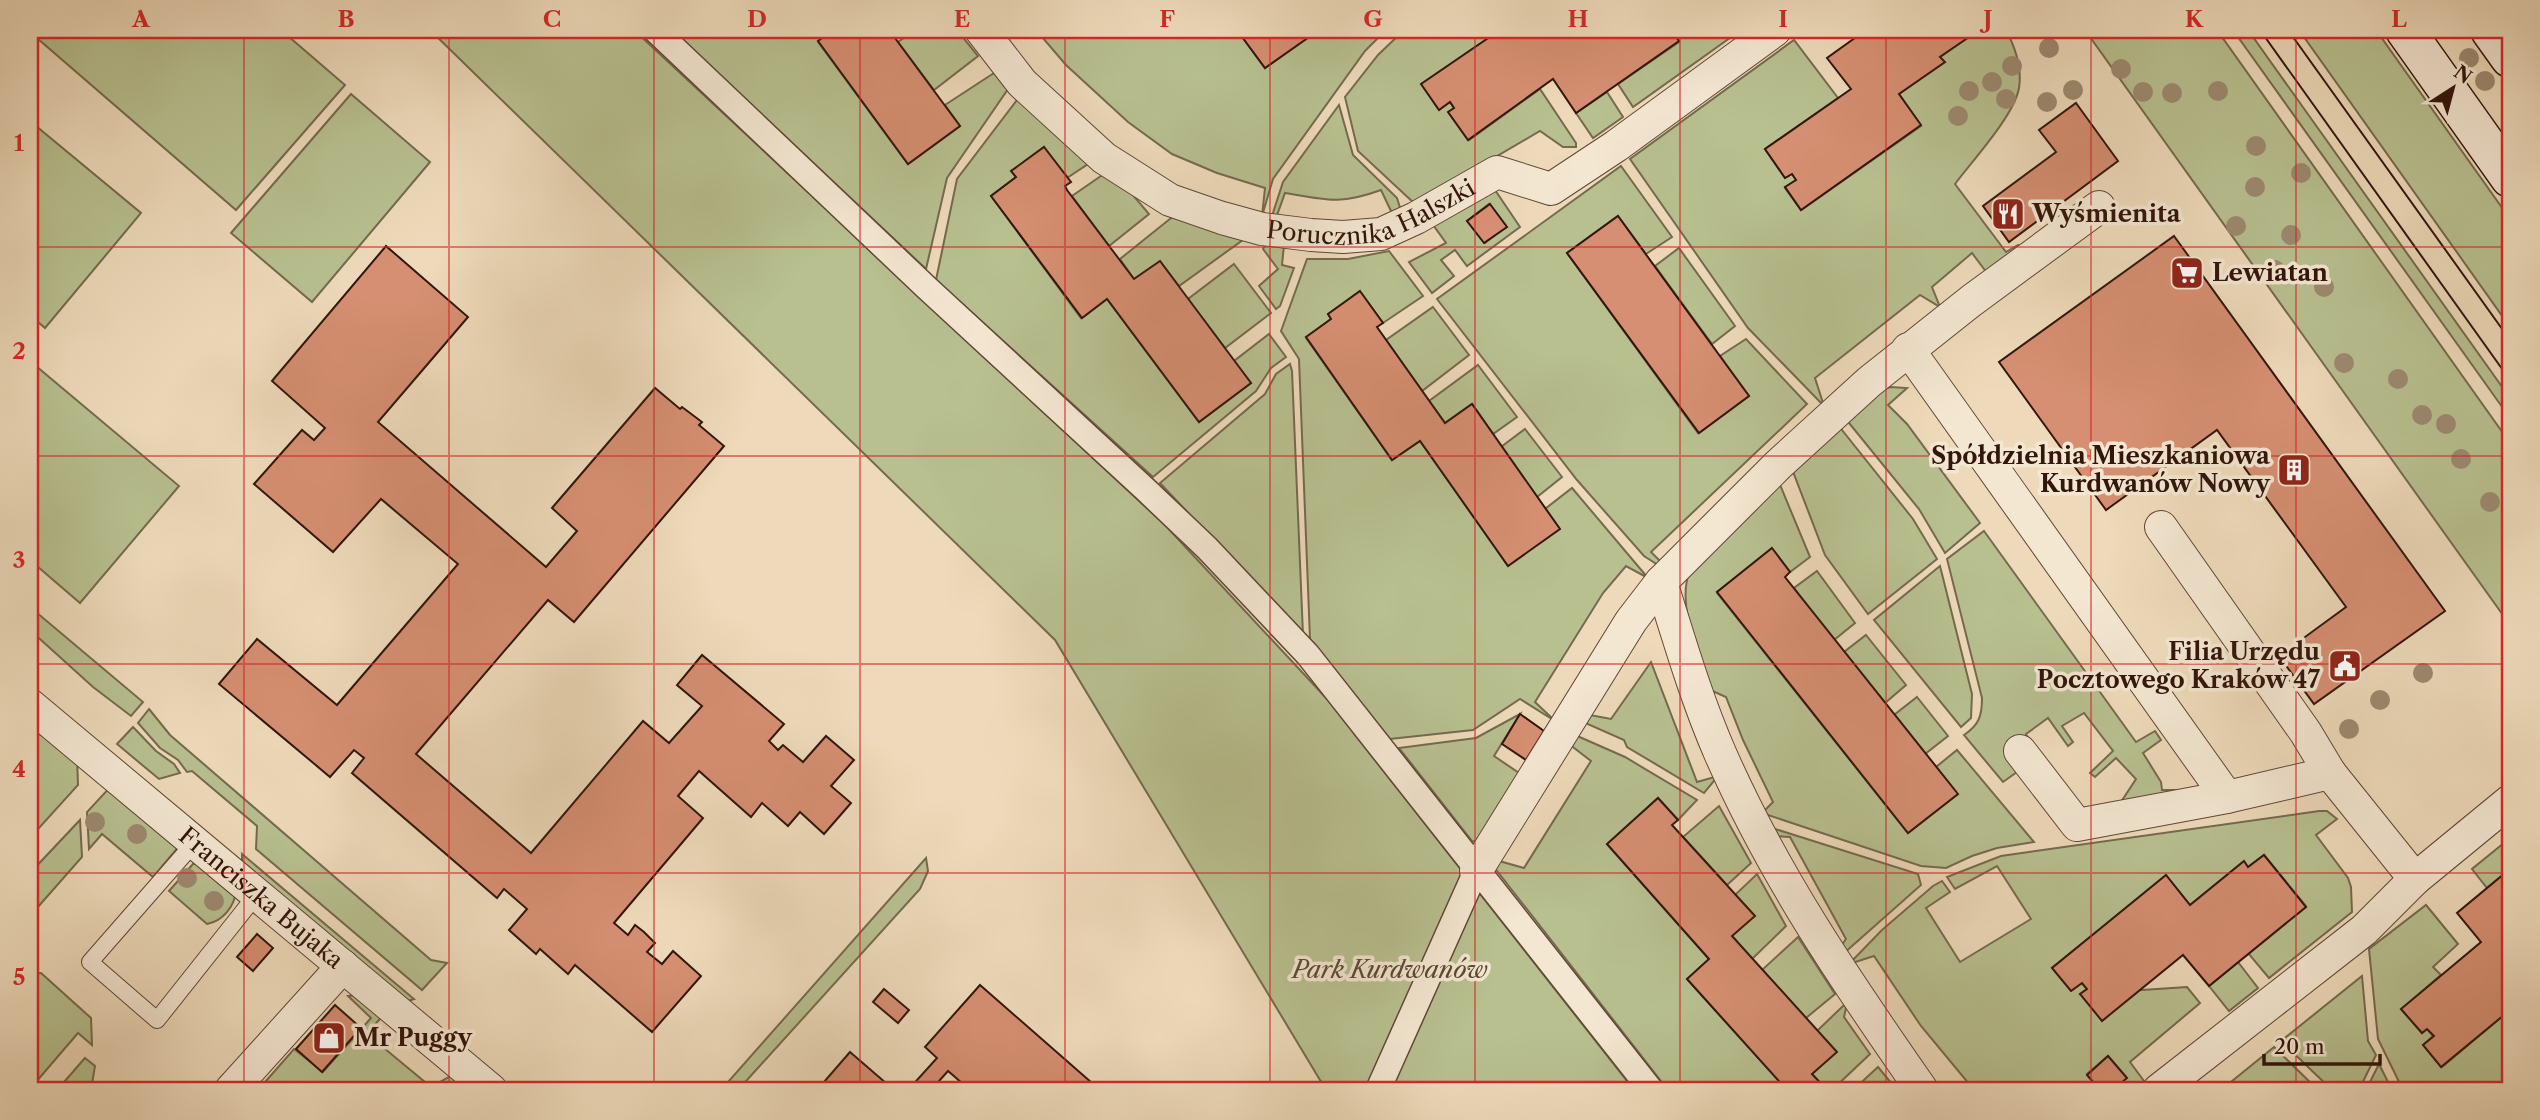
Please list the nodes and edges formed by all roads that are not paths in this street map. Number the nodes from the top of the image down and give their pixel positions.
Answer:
1 (655, 30) edge
2 (981, 30) edge
3 (1775, 30) edge
4 (2405, 30) edge
5 (2490, 30) edge
6 (2510, 58) edge
7 (2510, 178) edge
8 (2099, 207) dead end
9 (1908, 349) junction
10 (2161, 527) dead end
11 (1661, 582) junction
12 (30, 705) edge
13 (2020, 751) dead end
14 (2329, 773) junction
15 (2227, 797) junction
16 (2510, 801) edge
17 (195, 842) junction
18 (1476, 871) junction
19 (2415, 879) junction
20 (257, 894) junction
21 (343, 966) junction
22 (231, 1090) edge
23 (491, 1090) edge
24 (1378, 1090) edge
25 (1651, 1090) edge
26 (1922, 1090) edge
27 (2159, 1090) edge

1 - 18 street
2 - 3 street, Porucznika Halszki
4 - 7 main road
5 - 6 main road
8 - 9 street
9 - 11 street
9 - 15 street
10 - 14 street
11 - 18 street
11 - 26 street
12 - 17 street, Franciszka Bujaka
13 - 15 street
14 - 15 street
14 - 19 street
16 - 19 street
17 - 20 street, Franciszka Bujaka
17 - 20 lane
18 - 24 street
18 - 25 street
19 - 27 street
20 - 21 street, Franciszka Bujaka
21 - 22 street
21 - 23 street, Franciszka Bujaka

